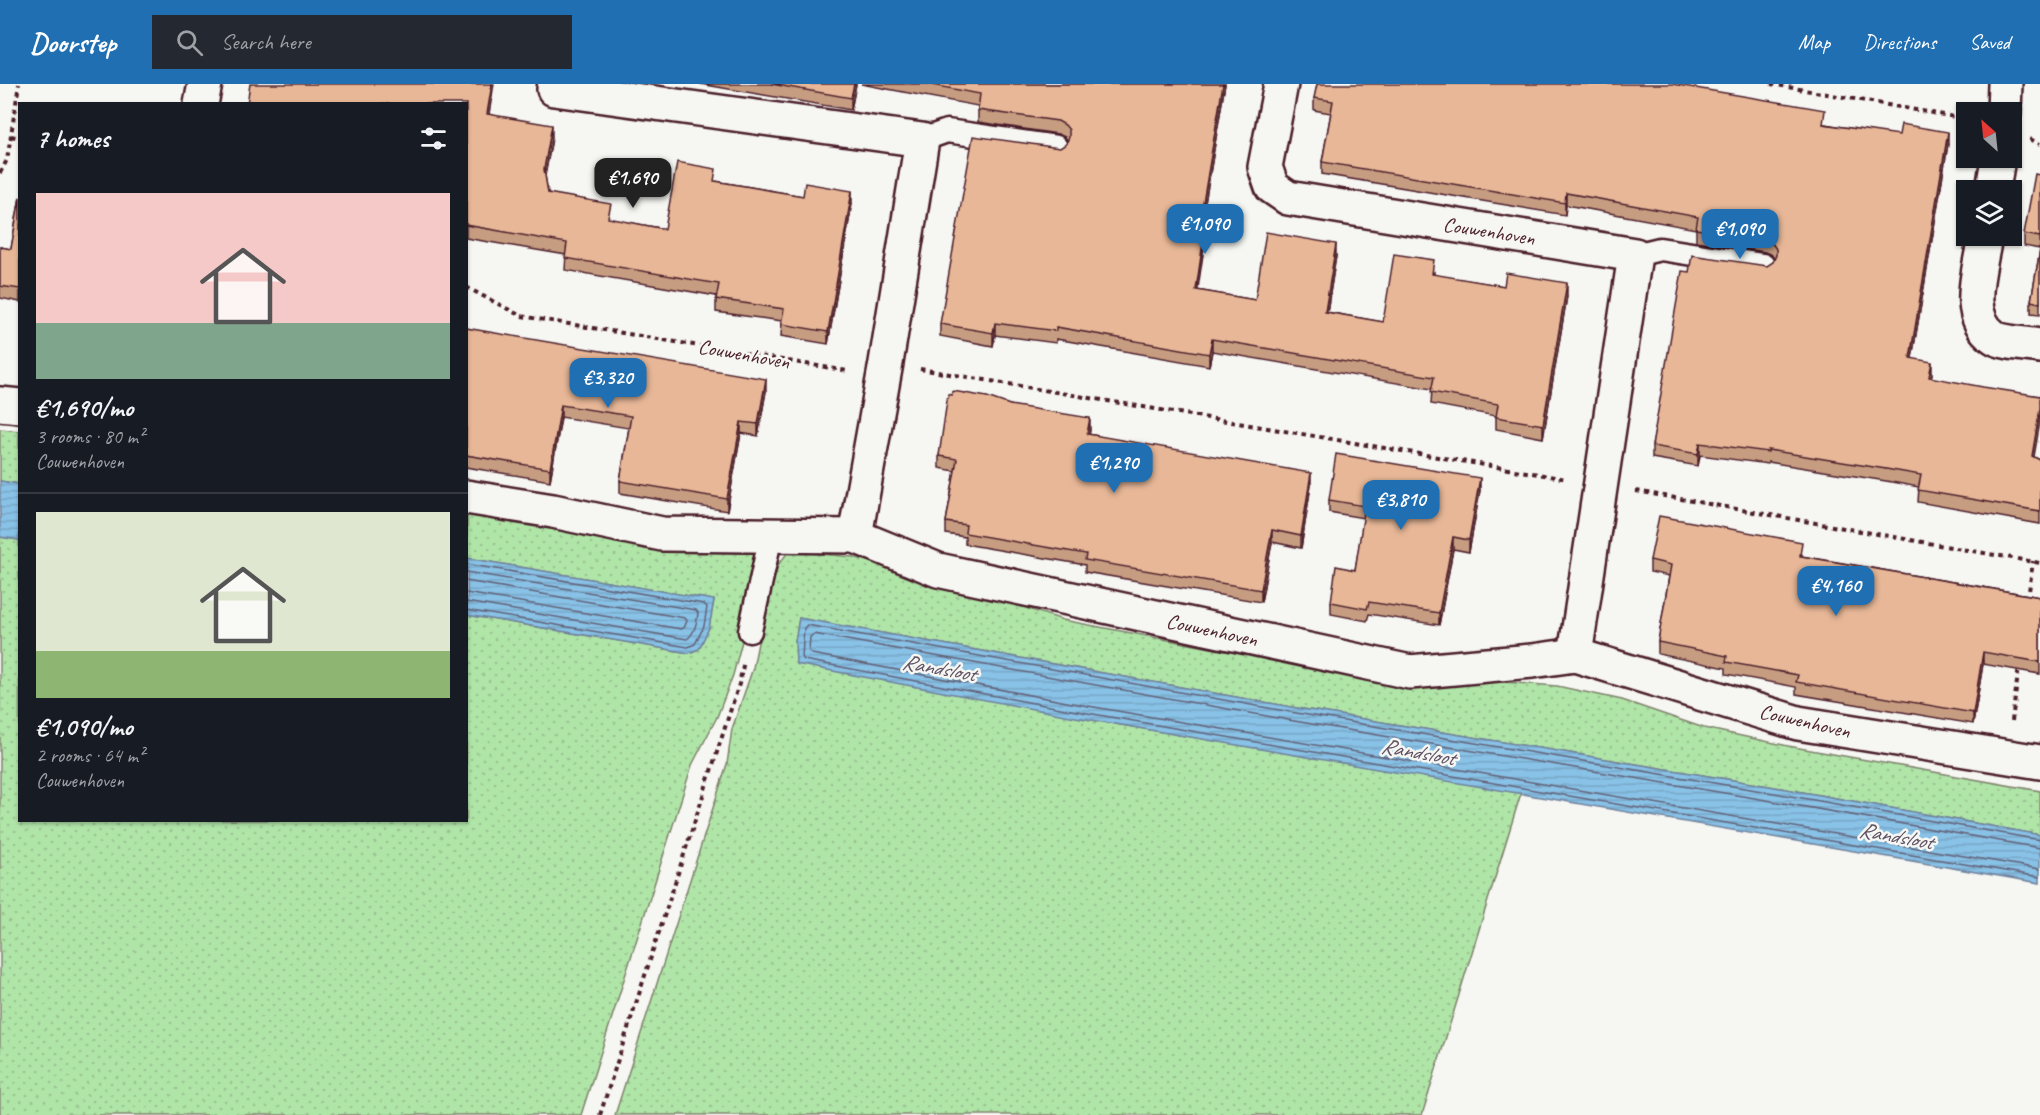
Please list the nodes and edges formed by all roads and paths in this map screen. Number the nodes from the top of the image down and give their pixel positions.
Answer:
1 (20, 84) edge
2 (205, 84) edge
3 (555, 84) edge
4 (1281, 84) edge
5 (1771, 84) edge
6 (2005, 84) edge
7 (201, 102) edge
8 (2004, 102) edge
9 (1956, 117) edge
10 (11, 136) junction
11 (18, 138) edge
12 (922, 140) junction
13 (1056, 147) edge
14 (0, 173) edge
15 (1984, 246) edge
16 (1635, 255) junction
17 (1763, 266) edge
18 (468, 288) edge
19 (2040, 346) edge
20 (886, 363) junction
21 (0, 404) edge
22 (18, 406) edge
23 (1599, 485) junction
24 (468, 497) edge
25 (771, 535) junction
26 (855, 536) junction
27 (2033, 561) junction
28 (2040, 563) edge
29 (2027, 607) edge
30 (750, 632) joint
31 (1575, 655) junction
32 (2020, 665) edge
33 (2008, 757) junction
34 (2040, 762) edge
35 (600, 1115) edge

1 - 10 path
2 - 7 street
3 - 12 street
4 - 16 street, Couwenhoven
5 - 9 path
6 - 8 street
10 - 11 path
10 - 14 path
12 - 13 lane
12 - 20 street
15 - 19 street
16 - 17 lane, Couwenhoven
16 - 23 street
18 - 20 path, Couwenhoven
20 - 23 path, Couwenhoven
20 - 26 street
21 - 22 street
23 - 27 path, Couwenhoven
23 - 31 street
24 - 25 street, Couwenhoven
25 - 26 street, Couwenhoven
25 - 30 lane
26 - 31 street, Couwenhoven
27 - 28 path, Couwenhoven
27 - 29 path
30 - 35 path
31 - 33 street, Couwenhoven
32 - 33 path
33 - 34 street, Couwenhoven

